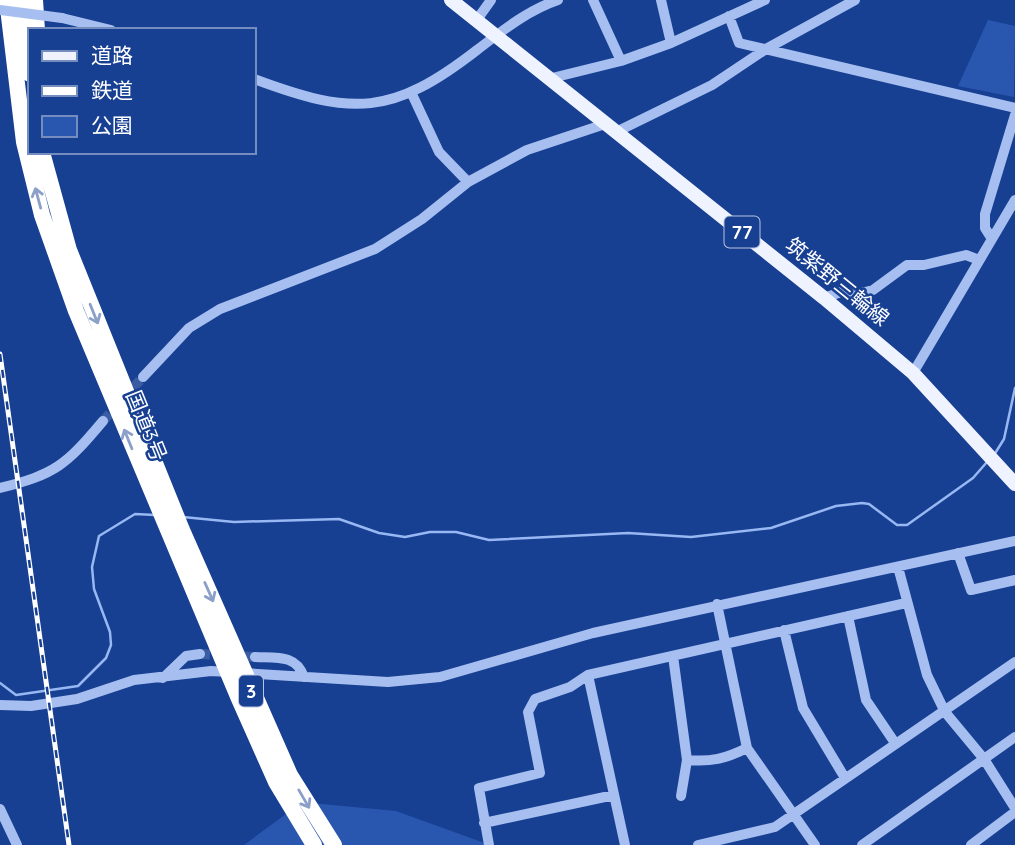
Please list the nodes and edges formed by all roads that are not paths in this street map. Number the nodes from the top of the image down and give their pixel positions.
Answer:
1 (7, 0) edge
2 (22, 0) edge
3 (36, 0) edge
4 (451, 0) edge
5 (491, 0) edge
6 (558, 0) edge
7 (593, 0) edge
8 (661, 0) edge
9 (765, 0) edge
10 (855, 0) edge
11 (0, 10) edge
12 (729, 16) junction
13 (476, 21) junction
14 (37, 28) edge
15 (103, 28) edge
16 (495, 37) junction
17 (0, 41) edge
18 (671, 43) junction
19 (766, 49) junction
20 (28, 56) edge
21 (621, 61) junction
22 (548, 79) junction
23 (256, 80) edge
24 (411, 92) junction
25 (1015, 108) edge
26 (1015, 116) edge
27 (20, 121) junction
28 (610, 128) junction
29 (28, 154) edge
30 (28, 154) edge
31 (42, 154) edge
32 (468, 182) junction
33 (1015, 200) edge
34 (992, 239) junction
35 (62, 252) junction
36 (979, 260) junction
37 (824, 298) junction
38 (914, 373) junction
39 (143, 377) tunnel mouth
40 (103, 421) tunnel mouth
41 (1015, 484) edge
42 (0, 488) edge
43 (1015, 541) edge
44 (958, 554) junction
45 (898, 567) junction
46 (1015, 580) edge
47 (906, 603) junction
48 (717, 604) junction
49 (848, 616) junction
50 (784, 630) junction
51 (723, 644) junction
52 (200, 654) tunnel mouth
53 (673, 656) junction
54 (255, 657) tunnel mouth
55 (1015, 662) edge
56 (235, 671) junction
57 (589, 675) junction
58 (304, 677) junction
59 (163, 678) junction
60 (0, 705) edge
61 (945, 712) junction
62 (1015, 737) edge
63 (895, 743) junction
64 (747, 748) junction
65 (687, 760) junction
66 (984, 760) junction
67 (845, 778) junction
68 (614, 795) junction
69 (681, 796) dead end
70 (0, 809) edge
71 (1015, 810) edge
72 (795, 815) junction
73 (484, 823) junction
74 (17, 845) edge
75 (314, 845) edge
76 (334, 845) edge
77 (489, 845) edge
78 (625, 845) edge
79 (698, 845) edge
80 (815, 845) edge
81 (862, 845) edge
82 (971, 845) edge

1 - 27 highway, 国道3号 / 3
2 - 20 highway
3 - 14 highway
4 - 13 main road, 筑紫野三輪線 / 77
5 - 13 street
6 - 16 street
7 - 21 street
8 - 18 street
9 - 12 street
10 - 19 street
11 - 15 street, bridge
12 - 18 street
12 - 19 street
13 - 16 main road, 筑紫野三輪線 / 77
16 - 22 main road, 筑紫野三輪線 / 77
16 - 24 street
17 - 27 highway
18 - 21 street
19 - 25 street
19 - 28 street
21 - 22 street
22 - 28 main road, 筑紫野三輪線 / 77
23 - 24 street
24 - 32 street
26 - 34 street
30 -> 27 highway, 国道3号 / 3
28 - 32 street
28 - 37 main road, 筑紫野三輪線 / 77
35 -> 29 highway, 国道3号 / 3
31 - 35 highway, 国道3号 / 3
32 - 39 street
33 - 34 street
34 - 36 street
35 -> 56 highway, 国道3号 / 3
56 -> 35 highway, 国道3号 / 3
36 - 37 street
36 - 38 street
37 - 38 main road, 筑紫野三輪線 / 77
38 - 41 main road, 筑紫野三輪線 / 77
40 - 42 street
43 - 44 street
44 - 45 street
44 - 46 street
45 - 47 street
45 - 48 street
47 - 49 street
47 - 61 street
48 - 51 street
48 - 58 street
49 - 50 street
49 - 63 street
50 - 51 street
50 - 67 street
51 - 53 street
51 - 64 street
52 - 59 street
53 - 57 street
53 - 65 street
54 - 58 street
55 - 61 street
56 - 58 street
56 - 59 street
56 - 75 highway, 国道3号 / 3
56 -> 76 highway, 国道3号 / 3
57 - 68 street
57 - 73 street
59 - 60 street
61 - 63 street
61 - 66 street
62 - 66 street
63 - 67 street
64 - 65 street
64 - 72 street
65 - 69 street
66 - 71 street
66 - 81 street
67 - 72 street
68 - 73 street
68 - 78 street
70 - 74 street
71 - 82 street
72 - 79 street
72 - 80 street
73 - 77 street

